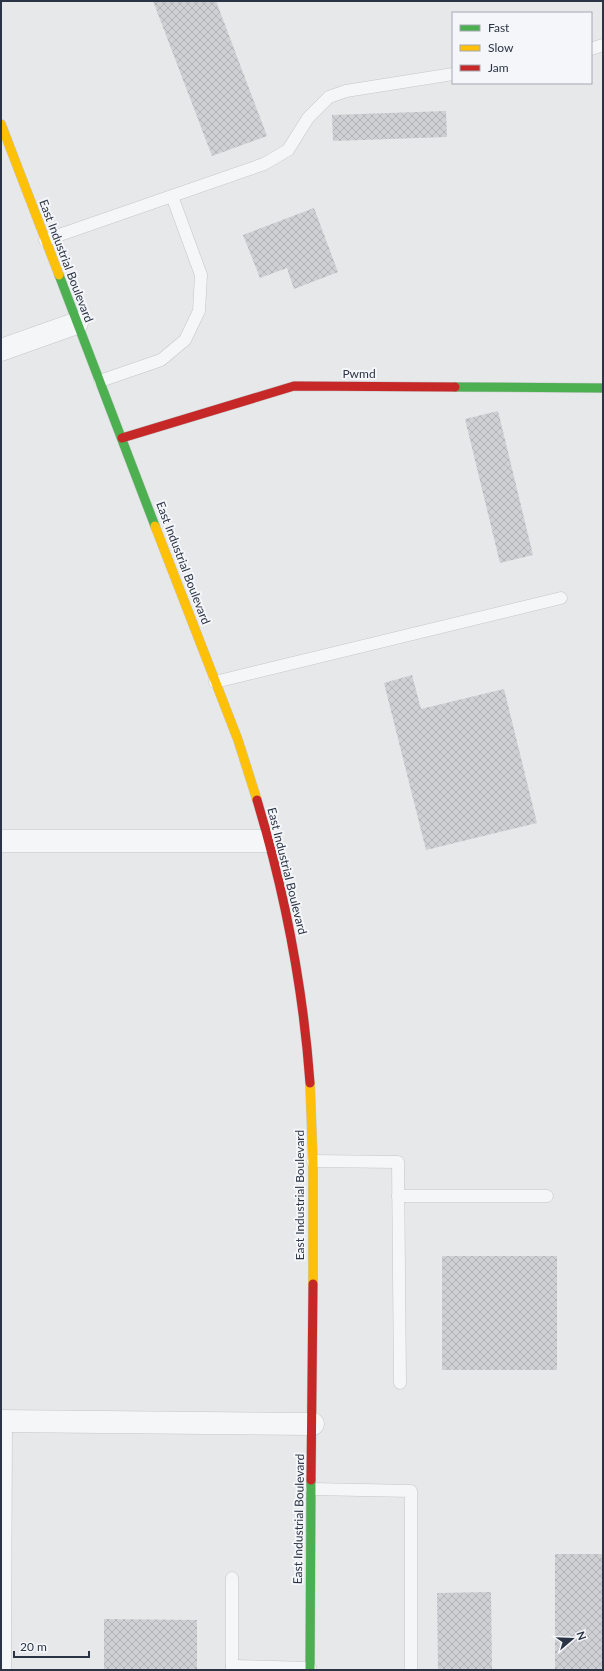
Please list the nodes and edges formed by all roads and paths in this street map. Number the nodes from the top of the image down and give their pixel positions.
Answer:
1 (603, 45) edge
2 (592, 49) edge
3 (452, 74) edge
4 (1, 124) edge
5 (172, 196) junction
6 (45, 240) junction
7 (77, 322) junction
8 (1, 350) edge
9 (100, 381) junction
10 (603, 388) edge
11 (122, 438) junction
12 (561, 598) dead end
13 (215, 682) junction
14 (1, 841) edge
15 (270, 841) junction
16 (313, 1161) junction
17 (398, 1196) junction
18 (546, 1196) dead end
19 (400, 1383) dead end
20 (4, 1421) edge
21 (312, 1424) junction
22 (312, 1489) junction
23 (232, 1578) dead end
24 (232, 1668) edge
25 (310, 1669) edge
26 (5, 1670) edge
27 (411, 1670) edge

1 - 2 lane
3 - 5 lane
4 - 6 street, East Industrial Boulevard
5 - 6 lane
5 - 9 lane
6 - 7 street, East Industrial Boulevard
7 - 8 street
7 - 9 street, East Industrial Boulevard
9 - 11 street, East Industrial Boulevard
10 - 11 street, Pwmd
11 - 13 street, East Industrial Boulevard
12 - 13 lane
13 - 15 street, East Industrial Boulevard
14 - 15 street
15 - 16 street, East Industrial Boulevard
16 - 17 lane
16 - 21 street, East Industrial Boulevard
17 - 18 lane
17 - 19 lane
20 - 21 street
20 - 26 lane
21 - 22 street, East Industrial Boulevard
22 - 25 street, East Industrial Boulevard
22 - 27 lane
23 - 24 lane
24 - 25 lane

